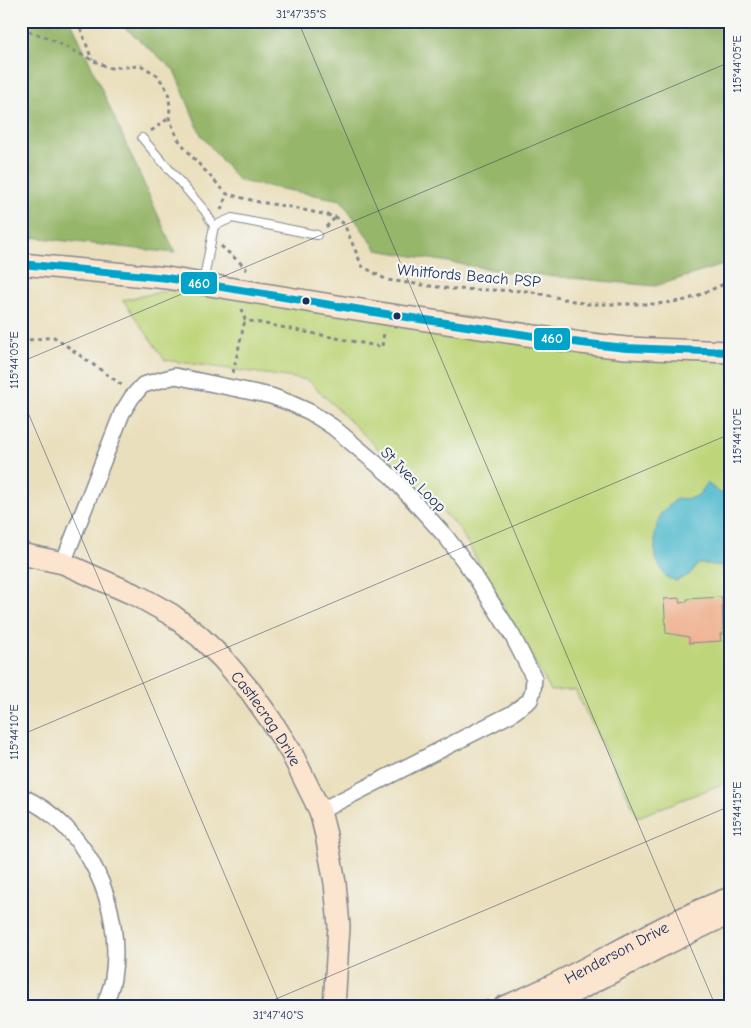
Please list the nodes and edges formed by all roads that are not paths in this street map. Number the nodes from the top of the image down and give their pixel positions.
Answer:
1 (142, 138) road end
2 (214, 226) junction
3 (317, 235) dead end
4 (21, 264) edge
5 (203, 283) junction
6 (730, 352) edge
7 (21, 554) edge
8 (63, 563) junction
9 (21, 796) edge
10 (320, 811) junction
11 (730, 898) edge
12 (730, 915) edge
13 (516, 1004) edge
14 (104, 1007) edge
15 (334, 1007) edge
16 (545, 1007) edge

1 - 2 lane
2 - 3 lane
2 - 5 lane
4 - 5 street
5 - 6 street
7 - 8 street, Castlecrag Drive
8 - 10 street, Castlecrag Drive
8 - 10 street, St Ives Loop
9 - 14 street
10 - 15 street, Castlecrag Drive
11 - 13 street, Henderson Drive
12 - 16 street, Henderson Drive

